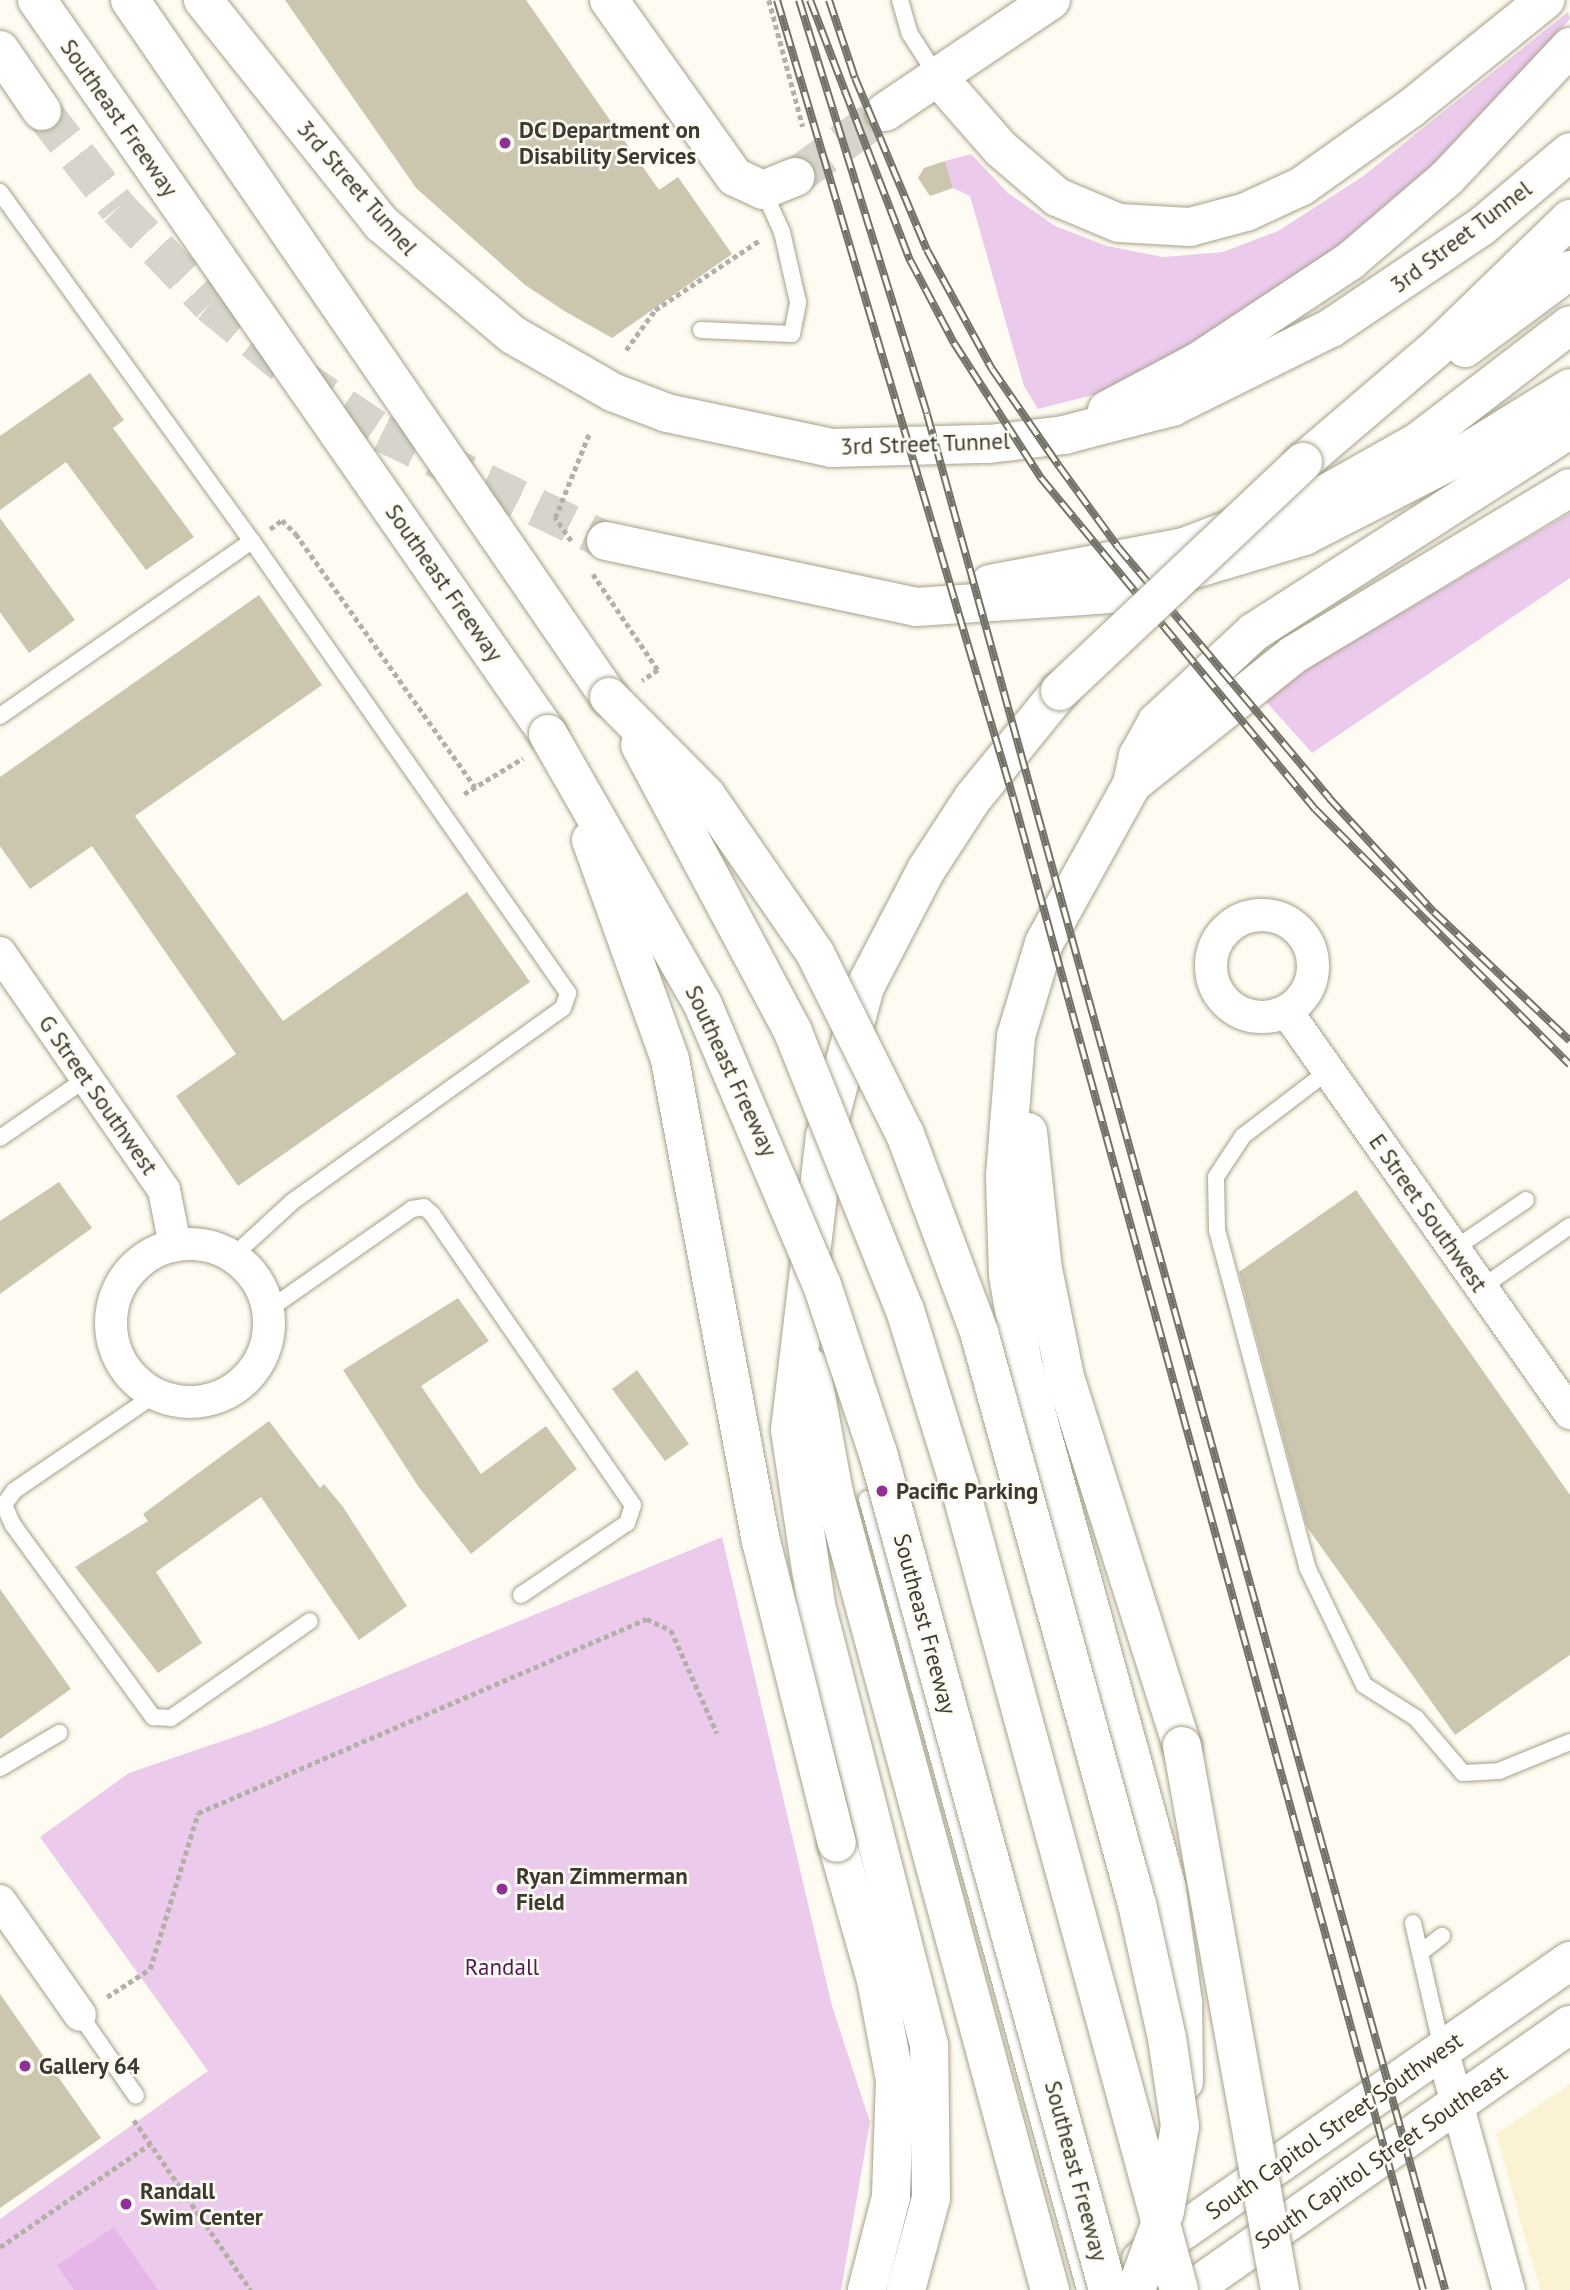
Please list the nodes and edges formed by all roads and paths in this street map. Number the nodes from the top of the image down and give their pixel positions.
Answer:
1 (37, 0) edge
2 (130, 0) edge
3 (203, 0) edge
4 (609, 0) edge
5 (769, 0) edge
6 (900, 0) edge
7 (1051, 0) edge
8 (1545, 0) edge
9 (1570, 47) edge
10 (0, 50) edge
11 (937, 76) junction
12 (42, 111) tunnel mouth
13 (885, 112) tunnel mouth
14 (803, 128) dead end
15 (1570, 152) edge
16 (779, 184) joint
17 (0, 192) edge
18 (1570, 219) edge
19 (761, 239) dead end
20 (1570, 271) edge
21 (1570, 325) edge
22 (701, 330) dead end
23 (626, 351) dead end
24 (1570, 388) edge
25 (1570, 429) edge
26 (589, 434) dead end
27 (1064, 435) junction
28 (586, 442) dead end
29 (1303, 462) junction
30 (1570, 488) edge
31 (252, 541) junction
32 (606, 541) tunnel mouth
33 (813, 585) junction
34 (609, 697) junction
35 (0, 716) edge
36 (548, 734) junction
37 (1132, 784) junction
38 (474, 787) dead end
39 (1044, 943) junction
40 (0, 953) edge
41 (1287, 1012) dead end
42 (1328, 1071) junction
43 (87, 1078) junction
44 (0, 1138) edge
45 (1526, 1200) dead end
46 (1570, 1226) edge
47 (175, 1245) junction
48 (1454, 1249) junction
49 (233, 1256) junction
50 (1481, 1288) junction
51 (268, 1310) junction
52 (156, 1395) junction
53 (1570, 1413) edge
54 (805, 1427) junction
55 (867, 1499) dead end
56 (521, 1595) dead end
57 (310, 1621) dead end
58 (717, 1733) dead end
59 (59, 1734) dead end
60 (1570, 1742) edge
61 (0, 1768) edge
62 (0, 1901) edge
63 (1413, 1923) dead end
64 (1442, 1936) dead end
65 (1420, 1953) junction
66 (1570, 1961) edge
67 (80, 2015) junction
68 (1570, 2025) edge
69 (1442, 2049) junction
70 (136, 2096) joint
71 (1457, 2104) junction
72 (1180, 2126) junction
73 (150, 2144) junction
74 (0, 2247) edge
75 (251, 2290) edge
76 (867, 2290) edge
77 (906, 2290) edge
78 (1050, 2290) edge
79 (1085, 2290) edge
80 (1098, 2290) edge
81 (1108, 2290) edge
82 (1136, 2290) edge
83 (1180, 2290) edge
84 (1191, 2290) edge
85 (1280, 2290) edge
86 (1508, 2290) edge

1 - 36 main road, Southeast Freeway
2 - 34 main road
3 - 27 main road, 3rd Street Tunnel
4 - 16 main road
5 - 14 path
6 - 11 lane
7 - 11 main road
8 - 11 main road
9 - 27 main road
10 - 12 main road
11 - 13 main road
15 - 27 main road, 3rd Street Tunnel
16 - 22 lane
17 - 31 lane
18 - 29 main road
19 - 23 path
20 - 29 main road
21 - 33 main road
24 - 33 main road
25 - 37 main road
26 - 28 path
29 - 54 main road, bridge
30 - 37 main road
31 - 35 lane
31 - 38 path
31 - 49 lane
32 - 33 main road
34 - 72 main road, bridge
34 - 83 main road, bridge
36 - 76 main road, bridge
36 - 81 main road, Southeast Freeway, bridge
37 - 39 main road
39 - 72 main road, bridge
39 - 85 main road, bridge
40 - 43 street, G Street Southwest
41 - 42 street, E Street Southwest
42 - 48 street, E Street Southwest
42 - 60 lane
43 - 44 lane
43 - 47 street, G Street Southwest
45 - 48 lane
46 - 50 lane
47 - 49 street
47 - 52 street
48 - 50 street, E Street Southwest
49 - 51 street
50 - 53 street, E Street Southwest
51 - 52 street
51 - 56 lane
52 - 57 lane
54 - 77 main road
54 - 78 main road
55 - 79 lane
58 - 67 path
59 - 61 lane
62 - 67 street
63 - 65 lane
64 - 65 lane
65 - 69 lane
66 - 69 main road, South Capitol Street Southwest
67 - 70 lane
68 - 71 main road, South Capitol Street Southeast
69 - 71 street
69 - 80 main road, South Capitol Street Southwest
70 - 73 path
71 - 84 main road, South Capitol Street Southeast
71 - 86 street
72 - 82 main road, bridge
73 - 74 path
73 - 75 path

